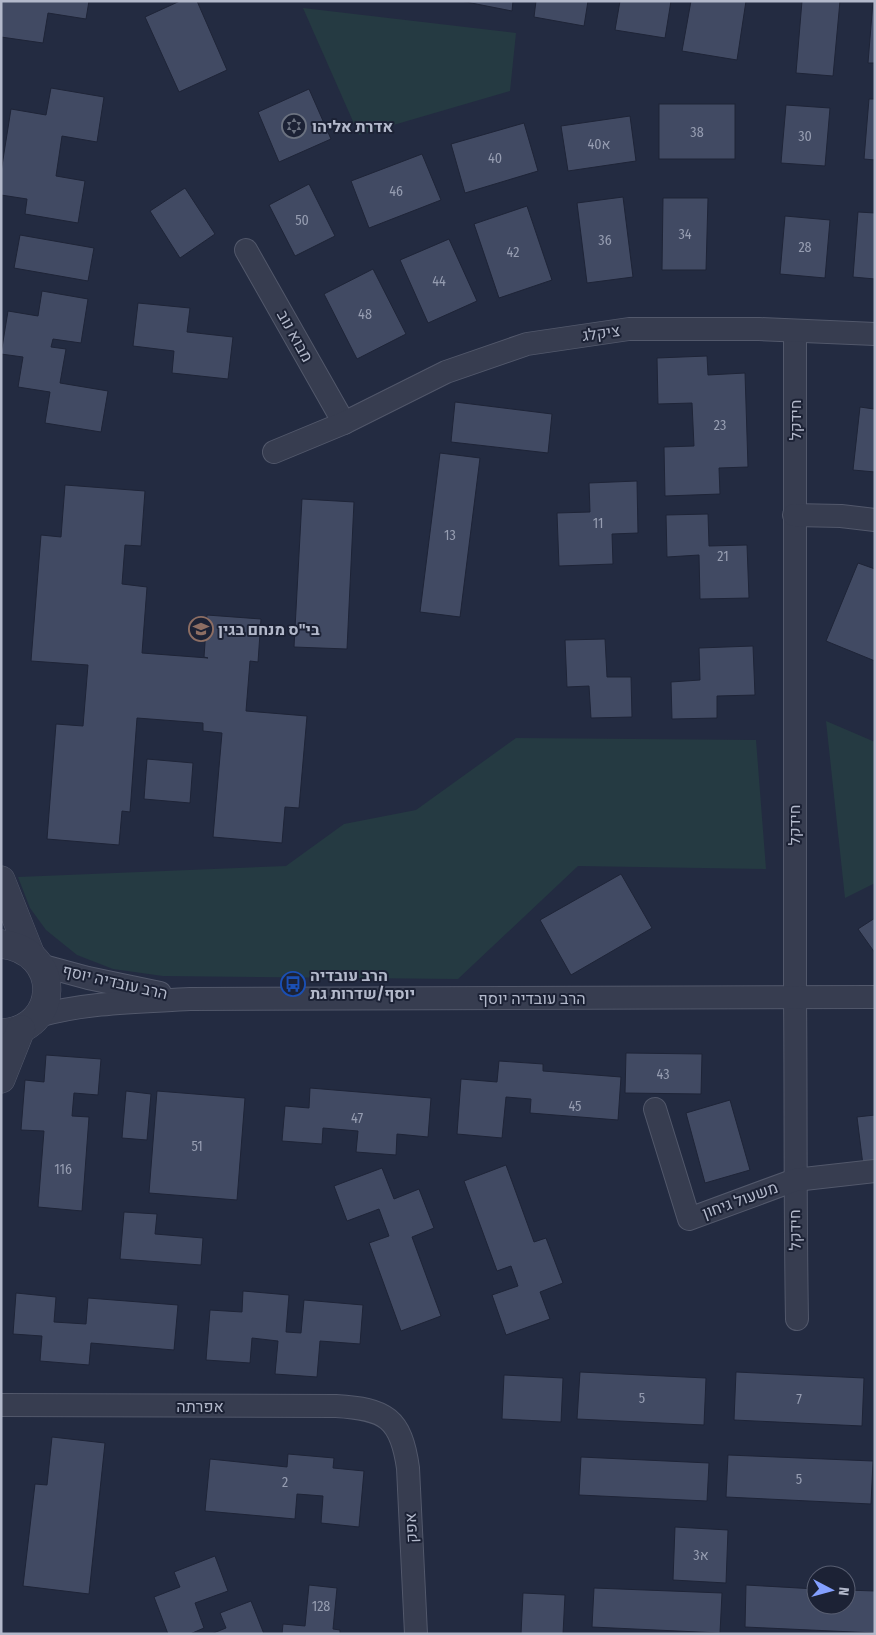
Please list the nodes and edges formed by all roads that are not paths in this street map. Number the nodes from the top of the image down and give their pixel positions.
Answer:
1 (246, 250) dead end
2 (795, 331) junction
3 (875, 334) edge
4 (344, 423) junction
5 (274, 452) dead end
6 (794, 515) junction
7 (875, 520) edge
8 (1, 880) edge
9 (1, 944) edge
10 (35, 959) junction
11 (875, 997) edge
12 (190, 998) junction
13 (795, 998) junction
14 (20, 1026) edge
15 (1, 1079) edge
16 (655, 1109) dead end
17 (875, 1171) edge
18 (794, 1180) junction
19 (797, 1319) dead end
20 (1, 1405) edge
21 (394, 1424) joint
22 (416, 1634) edge

1 - 4 street, מבוא נוב
2 - 3 street, ציקלג
2 - 4 street, ציקלג
2 - 6 street, חידקל
4 - 5 street, ציקלג
6 - 7 street
6 - 13 street, חידקל
8 - 10 street
9 - 10 street
10 - 12 street, הרב עובדיה יוסף
10 - 14 street
11 - 13 street, הרב עובדיה יוסף
12 - 13 street, הרב עובדיה יוסף
12 - 14 street, הרב עובדיה יוסף
13 - 18 street, חידקל
14 - 15 street
16 - 18 street, משעול גיחון
17 - 18 street, משעול גיחון
18 - 19 street, חידקל
20 - 21 street, אפרתה
21 - 22 street, אפק

